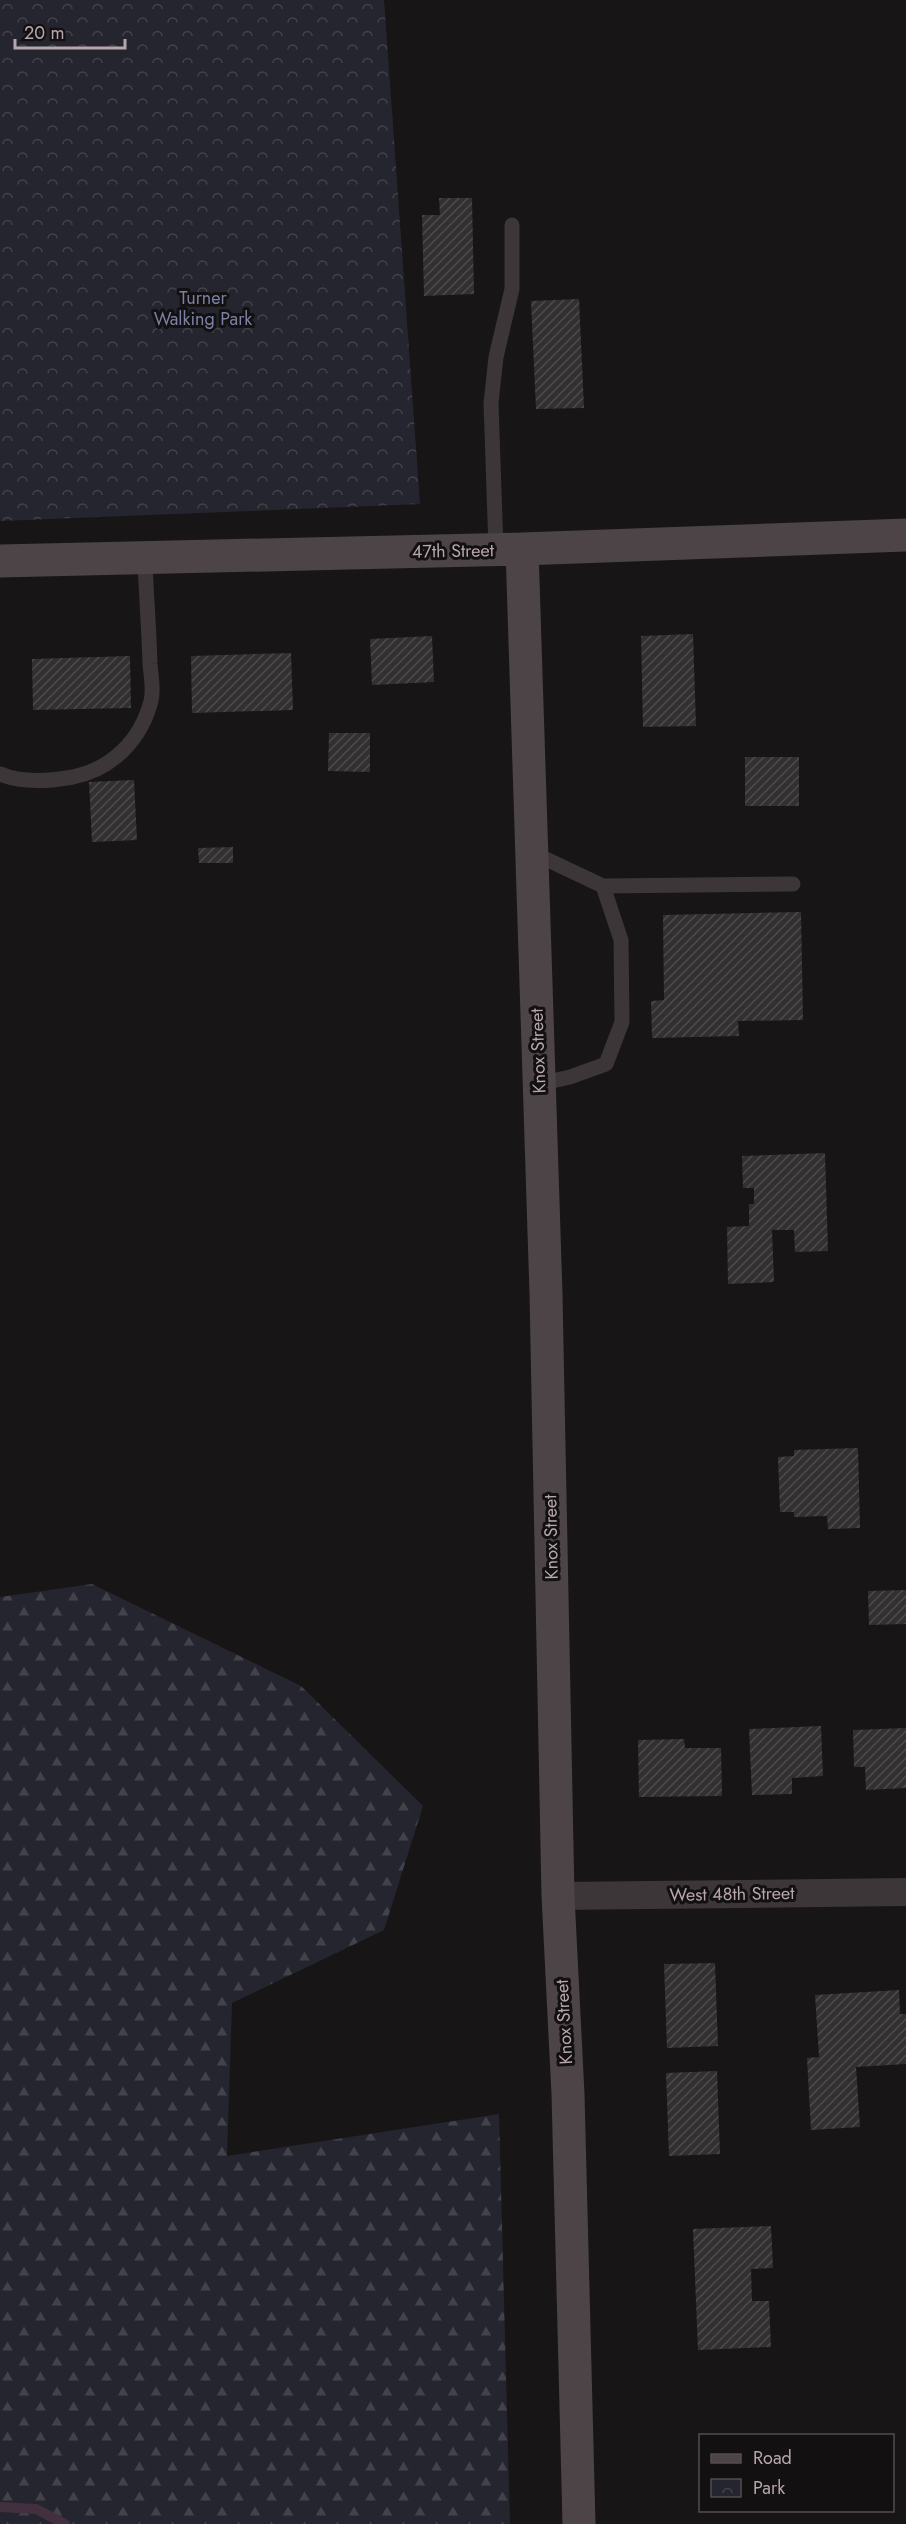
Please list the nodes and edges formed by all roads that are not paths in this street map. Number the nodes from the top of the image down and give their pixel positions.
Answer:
1 (512, 225) dead end
2 (906, 535) edge
3 (509, 549) junction
4 (145, 558) junction
5 (0, 561) edge
6 (0, 774) edge
7 (531, 852) junction
8 (793, 884) dead end
9 (603, 886) junction
10 (539, 1084) junction
11 (906, 1892) edge
12 (558, 1896) junction
13 (579, 2524) edge

1 - 3 lane
2 - 3 street, 47th Street
3 - 4 street, 47th Street
3 - 7 street, Knox Street
4 - 5 street, 47th Street
4 - 6 lane
7 - 9 lane
7 - 10 street, Knox Street
8 - 9 lane
9 - 10 lane
10 - 12 street, Knox Street
11 - 12 street, West 48th Street
12 - 13 street, Knox Street

